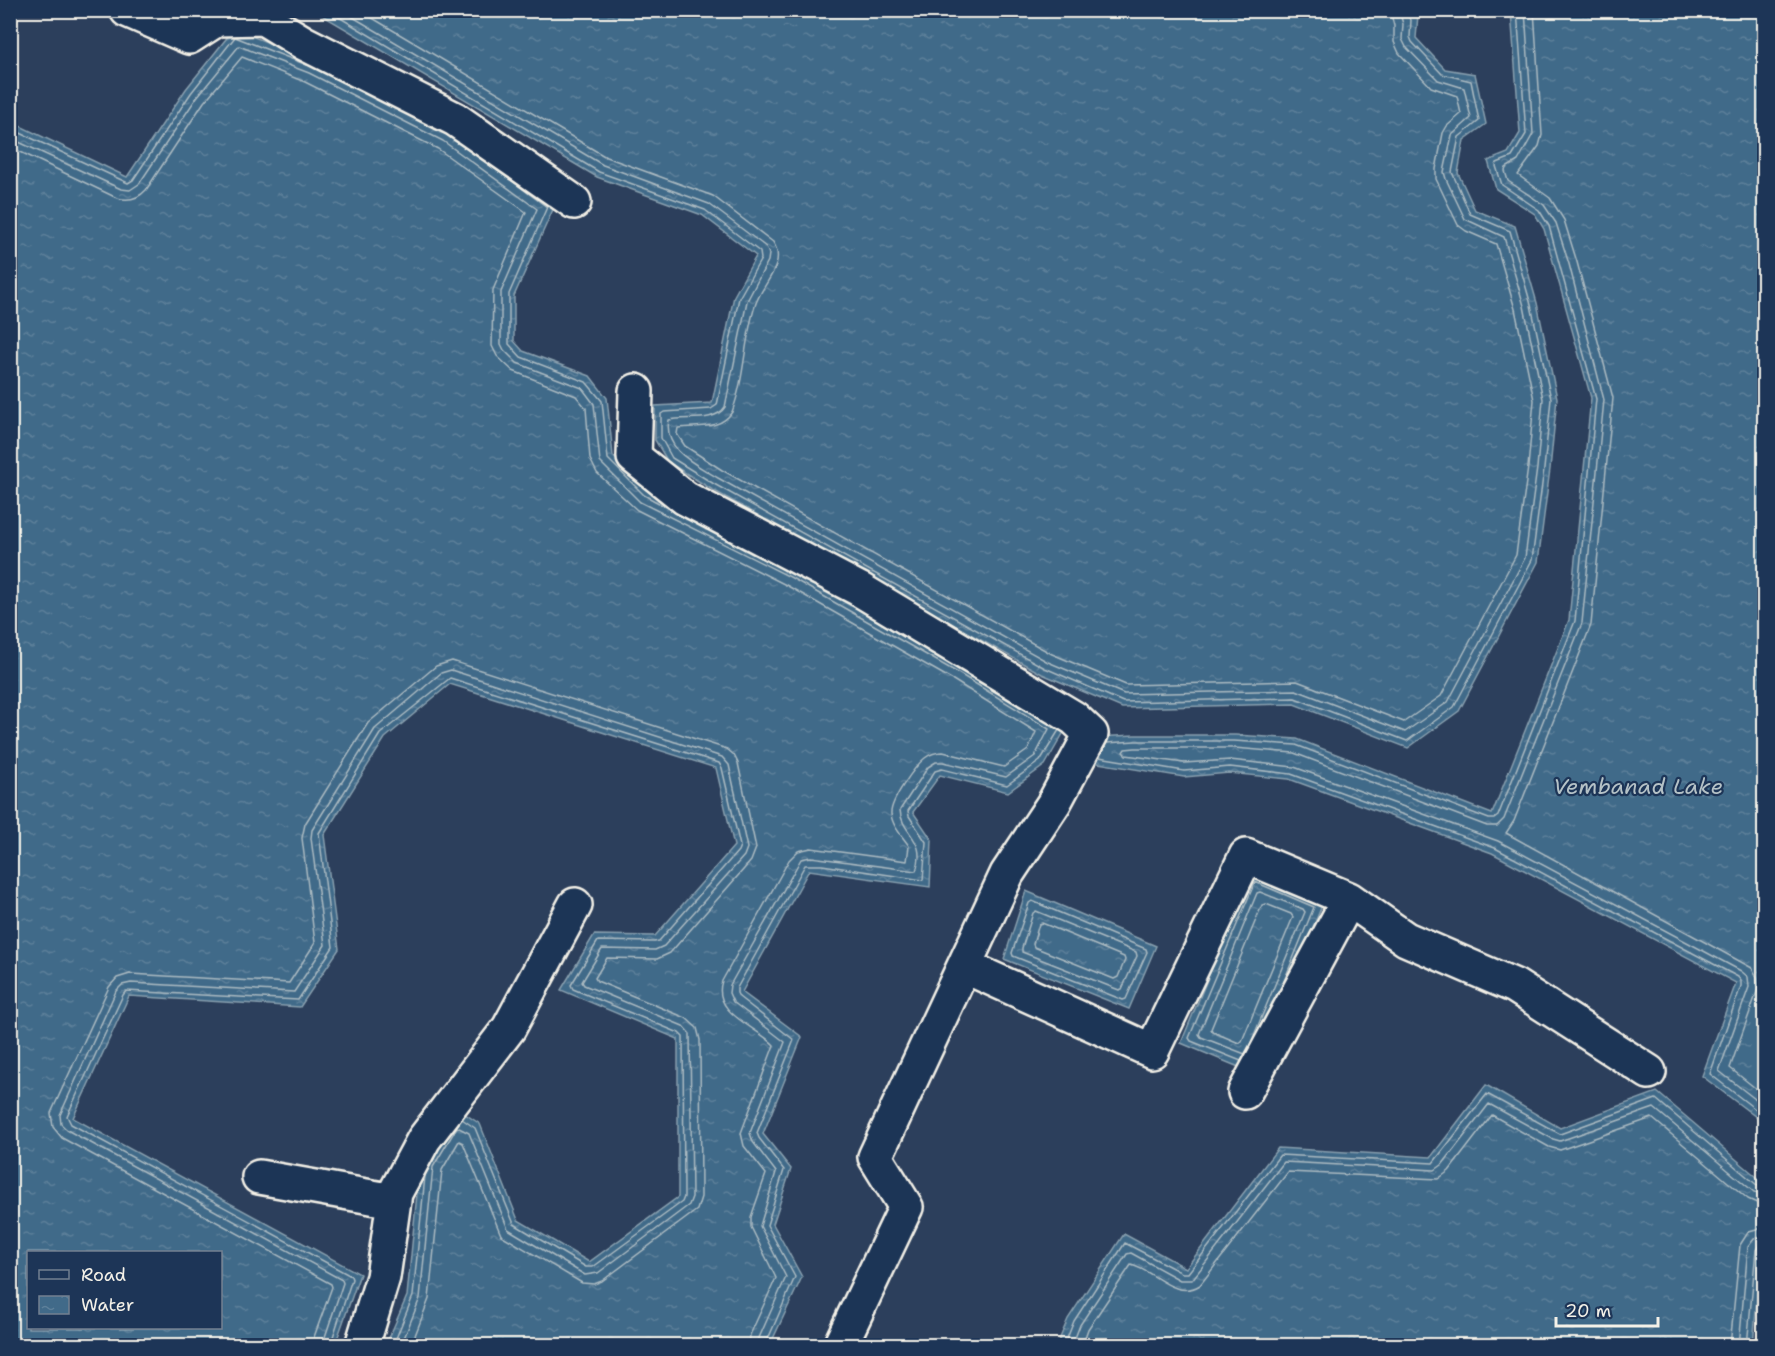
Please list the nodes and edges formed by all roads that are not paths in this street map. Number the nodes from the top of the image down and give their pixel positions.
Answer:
1 (127, 10) edge
2 (574, 202) dead end
3 (636, 391) dead end
4 (1349, 900) junction
5 (575, 905) dead end
6 (964, 966) junction
7 (1649, 1072) dead end
8 (1245, 1092) dead end
9 (259, 1178) dead end
10 (394, 1202) junction
11 (362, 1346) edge
12 (840, 1346) edge

1 - 2 street
3 - 6 street
4 - 6 street
4 - 7 street
4 - 8 street
5 - 10 street
6 - 12 street
9 - 10 street
10 - 11 street

